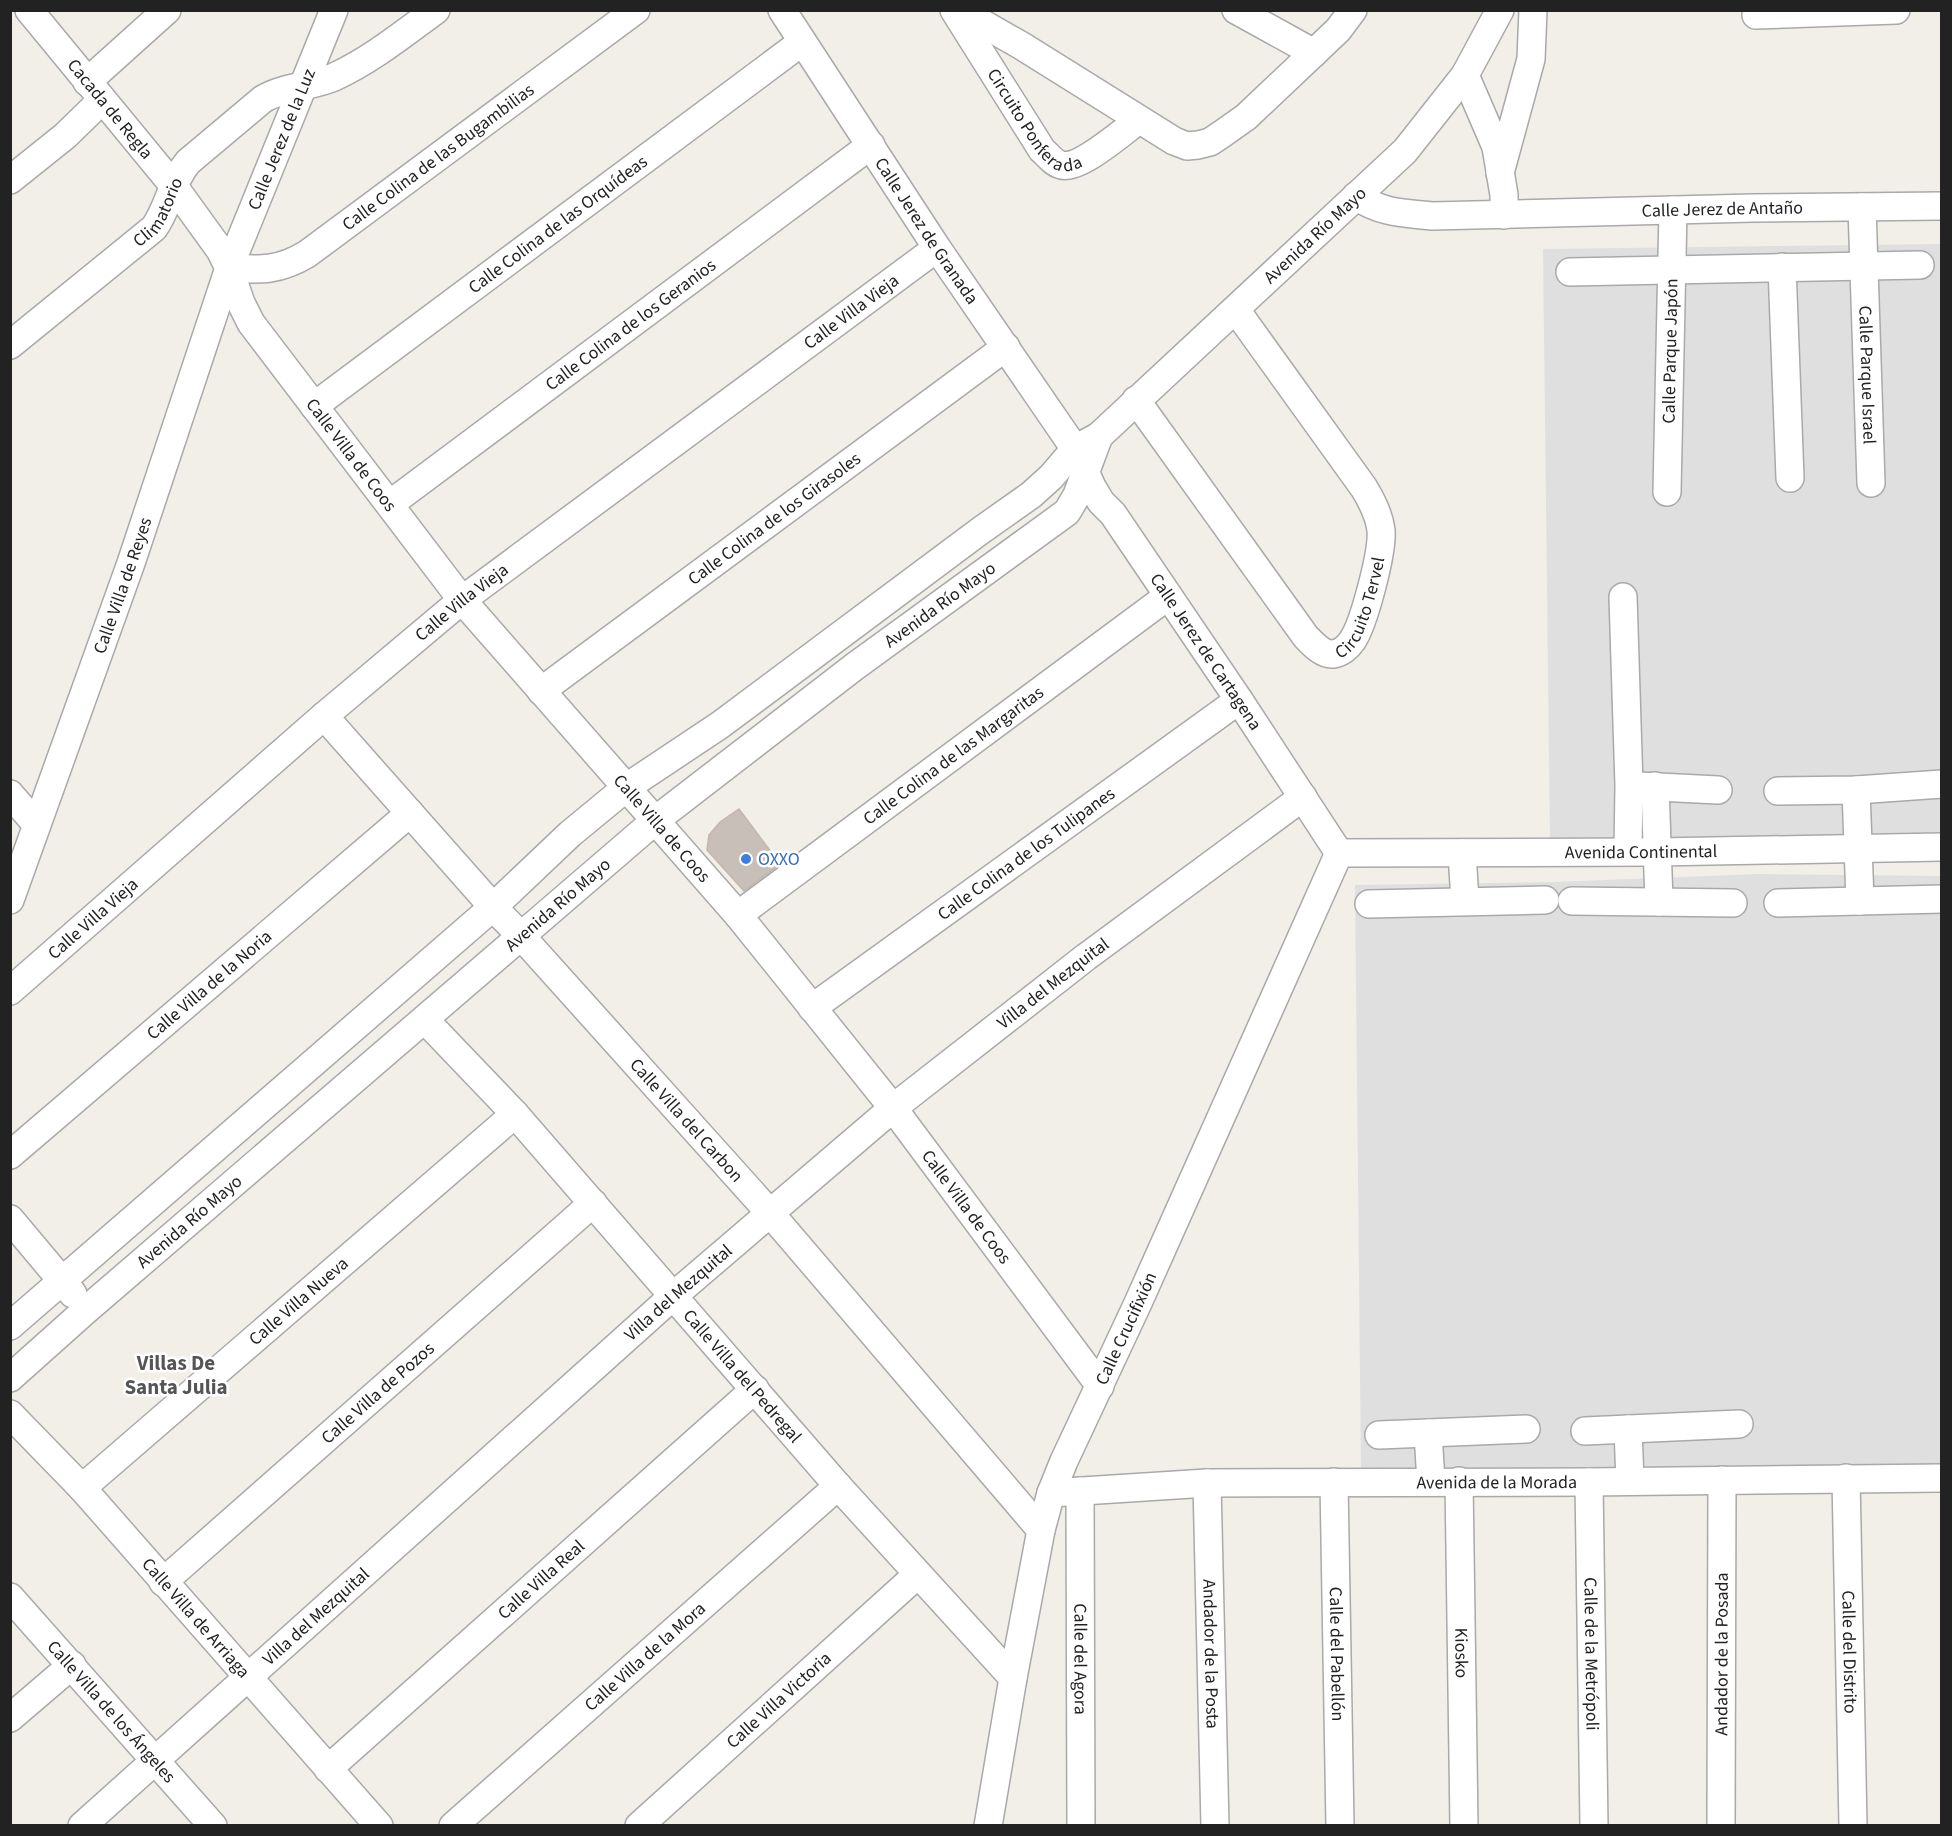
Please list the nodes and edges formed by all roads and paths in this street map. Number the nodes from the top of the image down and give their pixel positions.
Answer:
1 (28, 10) edge
2 (166, 10) edge
3 (436, 10) edge
4 (636, 10) edge
5 (782, 10) edge
6 (956, 10) edge
7 (1236, 10) edge
8 (1353, 10) edge
9 (1500, 10) edge
10 (1533, 10) edge
11 (1896, 10) edge
12 (331, 13) edge
13 (1756, 15) dead end
14 (802, 42) junction
15 (1314, 53) junction
16 (1465, 75) junction
17 (303, 87) junction
18 (94, 91) junction
19 (1139, 120) junction
20 (870, 145) junction
21 (1500, 172) junction
22 (10, 180) edge
23 (172, 185) junction
24 (1356, 196) junction
25 (1862, 207) junction
26 (1941, 207) edge
27 (1673, 210) junction
28 (1504, 215) junction
29 (937, 248) junction
30 (1920, 265) dead end
31 (1864, 266) junction
32 (1782, 267) junction
33 (229, 268) junction
34 (1673, 270) junction
35 (1570, 272) dead end
36 (1236, 310) junction
37 (10, 345) edge
38 (1006, 347) junction
39 (1136, 400) junction
40 (314, 406) junction
41 (1080, 460) junction
42 (1790, 478) dead end
43 (1871, 483) dead end
44 (1666, 492) dead end
45 (390, 504) junction
46 (1168, 596) junction
47 (1623, 597) dead end
48 (462, 600) junction
49 (541, 691) junction
50 (1239, 700) junction
51 (324, 716) junction
52 (1941, 784) edge
53 (1642, 786) junction
54 (627, 788) junction
55 (1718, 789) dead end
56 (1856, 790) junction
57 (1778, 791) dead end
58 (10, 794) edge
59 (1303, 797) junction
60 (410, 813) junction
61 (657, 819) junction
62 (36, 824) junction
63 (1941, 847) edge
64 (1857, 849) junction
65 (1628, 851) junction
66 (1657, 852) junction
67 (1339, 853) junction
68 (1462, 853) junction
69 (1941, 899) edge
70 (10, 900) edge
71 (1545, 900) dead end
72 (1465, 901) junction
73 (1572, 901) dead end
74 (1860, 901) junction
75 (1659, 902) junction
76 (1733, 903) dead end
77 (1778, 903) dead end
78 (1369, 904) dead end
79 (492, 907) junction
80 (738, 915) junction
81 (522, 937) junction
82 (10, 991) edge
83 (812, 1008) junction
84 (425, 1020) junction
85 (893, 1108) junction
86 (515, 1114) junction
87 (10, 1155) edge
88 (593, 1203) junction
89 (770, 1213) junction
90 (10, 1219) edge
91 (63, 1280) junction
92 (672, 1297) junction
93 (85, 1311) junction
94 (10, 1326) edge
95 (10, 1378) edge
96 (1100, 1386) junction
97 (755, 1389) junction
98 (10, 1414) edge
99 (1739, 1424) dead end
100 (1526, 1429) dead end
101 (1628, 1429) junction
102 (1585, 1431) dead end
103 (1428, 1433) junction
104 (1379, 1435) dead end
105 (1846, 1478) junction
106 (1941, 1478) edge
107 (1722, 1480) junction
108 (1459, 1481) junction
109 (1630, 1481) junction
110 (1334, 1482) junction
111 (1431, 1482) junction
112 (1589, 1482) junction
113 (1207, 1483) junction
114 (838, 1486) junction
115 (81, 1488) junction
116 (1080, 1491) junction
117 (1051, 1493) junction
118 (1041, 1530) junction
119 (917, 1575) junction
120 (164, 1582) junction
121 (10, 1597) edge
122 (72, 1665) junction
123 (248, 1677) junction
124 (1012, 1678) junction
125 (10, 1718) edge
126 (156, 1761) junction
127 (328, 1769) junction
128 (82, 1826) edge
129 (213, 1826) edge
130 (379, 1826) edge
131 (453, 1826) edge
132 (639, 1826) edge
133 (988, 1826) edge
134 (1081, 1826) edge
135 (1215, 1826) edge
136 (1340, 1826) edge
137 (1464, 1826) edge
138 (1594, 1826) edge
139 (1721, 1826) edge
140 (1853, 1826) edge

1 - 18 street, Cacada de Regla
2 - 18 street
3 - 17 street, Climatorio
4 - 33 street, Calle Colina de las Bugambilias
5 - 14 street, Calle Jerez de Granada
6 - 19 street, Circuito Ponferada
6 - 19 street, Circuito Ponferada
7 - 15 street
8 - 15 street, Circuito Ponferada
9 - 16 street, Avenida Río Mayo
10 - 21 street
11 - 13 street
12 - 17 street, Calle Jerez de la Luz
14 - 20 street, Calle Jerez de Granada
14 - 40 street, Calle Colina de las Orquídeas
15 - 19 street, Circuito Ponferada
16 - 21 street
16 - 24 street, Avenida Río Mayo
17 - 23 street, Climatorio
17 - 33 street, Calle Jerez de la Luz
18 - 22 street
18 - 23 street, Cacada de Regla
20 - 29 street, Calle Jerez de Granada
20 - 45 street, Calle Colina de los Geranios
21 - 28 street
23 - 33 street, Cacada de Regla
23 - 37 street, Climatorio
24 - 28 street, Calle Jerez de Antaño
24 - 36 street, Avenida Río Mayo
25 - 26 street, Calle Jerez de Antaño
25 - 27 street, Calle Jerez de Antaño
25 - 31 street, Calle Parque Israel
27 - 28 street, Calle Jerez de Antaño
27 - 34 street, Calle Parque Japón
29 - 38 street, Calle Jerez de Granada
29 - 48 street, Calle Villa Vieja
30 - 31 street
31 - 32 street
31 - 43 street, Calle Parque Israel
32 - 34 street
32 - 42 street
33 - 40 street, Calle Villa de Coos
33 - 62 street, Calle Villa de Reyes
34 - 35 street
34 - 44 street, Calle Parque Japón
36 - 39 street, Avenida Río Mayo
36 - 39 street, Circuito Tervel
38 - 41 street, Calle Jerez de Granada
38 - 49 street, Calle Colina de los Girasoles
39 - 41 street, Avenida Río Mayo
40 - 45 street, Calle Villa de Coos
41 - 46 street, Calle Jerez de Cartagena
41 - 54 street, Avenida Río Mayo
41 - 61 street, Avenida Río Mayo
45 - 48 street, Calle Villa de Coos
46 - 50 street, Calle Jerez de Cartagena
46 - 80 street, Calle Colina de las Margaritas
47 - 53 street
48 - 49 street, Calle Villa de Coos
48 - 51 street, Calle Villa Vieja
49 - 54 street, Calle Villa de Coos
50 - 59 street, Calle Jerez de Cartagena
50 - 83 street, Calle Colina de los Tulipanes
51 - 60 street, Calle Villa del Carbon
51 - 82 street, Calle Villa Vieja
52 - 56 street
53 - 55 street
53 - 65 street
53 - 66 street
54 - 61 street, Calle Villa de Coos
54 - 79 street, Avenida Río Mayo
56 - 57 street
56 - 64 street
58 - 62 street
59 - 67 street, Calle Jerez de Cartagena
59 - 85 street, Villa del Mezquital
60 - 79 street, Calle Villa del Carbon
60 - 87 street, Calle Villa de la Noria
61 - 80 street, Calle Villa de Coos
61 - 81 street, Avenida Río Mayo
62 - 70 street, Calle Villa de Reyes
63 - 64 street, Avenida Continental
64 - 66 street, Avenida Continental
64 - 74 street
65 - 66 street, Avenida Continental
65 - 68 street, Avenida Continental
66 - 75 street
67 - 68 street, Avenida Continental
67 - 96 street, Calle Crucifixión
68 - 72 street
69 - 74 street
71 - 72 street
72 - 78 street
73 - 75 street
74 - 77 street
75 - 76 street
79 - 81 street, Calle Villa del Carbon
79 - 91 street, Avenida Río Mayo
80 - 83 street, Calle Villa de Coos
81 - 84 street, Avenida Río Mayo
81 - 89 street, Calle Villa del Carbon
83 - 85 street, Calle Villa de Coos
84 - 86 street, Calle Villa del Pedregal
84 - 93 street, Avenida Río Mayo
85 - 89 street, Villa del Mezquital
85 - 96 street, Calle Villa de Coos
86 - 88 street, Calle Villa del Pedregal
86 - 115 street, Calle Villa Nueva
88 - 92 street, Calle Villa del Pedregal
88 - 120 street, Calle Villa de Pozos
89 - 92 street, Villa del Mezquital
89 - 118 street, Calle Villa del Carbon
90 - 91 street
91 - 93 street
91 - 94 street, Avenida Río Mayo
92 - 97 street, Calle Villa del Pedregal
92 - 123 street, Villa del Mezquital
93 - 95 street, Avenida Río Mayo
96 - 117 street, Calle Crucifixión
97 - 114 street, Calle Villa del Pedregal
97 - 127 street, Calle Villa Real
98 - 115 street, Calle Villa de Arriaga
99 - 101 street
100 - 103 street
101 - 102 street
101 - 109 street
103 - 104 street
103 - 111 street
105 - 106 street, Avenida de la Morada
105 - 107 street, Avenida de la Morada
105 - 140 street, Calle del Distrito
107 - 109 street, Avenida de la Morada
107 - 139 street, Andador de la Posada
108 - 111 street, Avenida de la Morada
108 - 112 street, Avenida de la Morada
108 - 137 street, Kiosko
109 - 112 street, Avenida de la Morada
110 - 111 street, Avenida de la Morada
110 - 113 street, Avenida de la Morada
110 - 136 street, Calle del Pabellón
112 - 138 street, Calle de la Metrópoli
113 - 116 street, Avenida de la Morada
113 - 135 street, Andador de la Posta
114 - 119 street, Calle Villa del Pedregal
114 - 131 street, Calle Villa de la Mora
115 - 120 street, Calle Villa de Arriaga
116 - 117 street, Avenida de la Morada
116 - 134 street, Calle del Agora
117 - 118 street, Calle Crucifixión
118 - 124 street, Calle Crucifixión
119 - 124 street, Calle Villa del Pedregal
119 - 132 street, Calle Villa Victoria
120 - 123 street, Calle Villa de Arriaga
121 - 122 street, Calle Villa de los Ángeles
122 - 125 street
122 - 126 street, Calle Villa de los Ángeles
123 - 126 street, Villa del Mezquital
123 - 127 street, Calle Villa de Arriaga
124 - 133 street, Calle Crucifixión
126 - 128 street, Villa del Mezquital
126 - 129 street, Calle Villa de los Ángeles
127 - 130 street, Calle Villa de Arriaga

